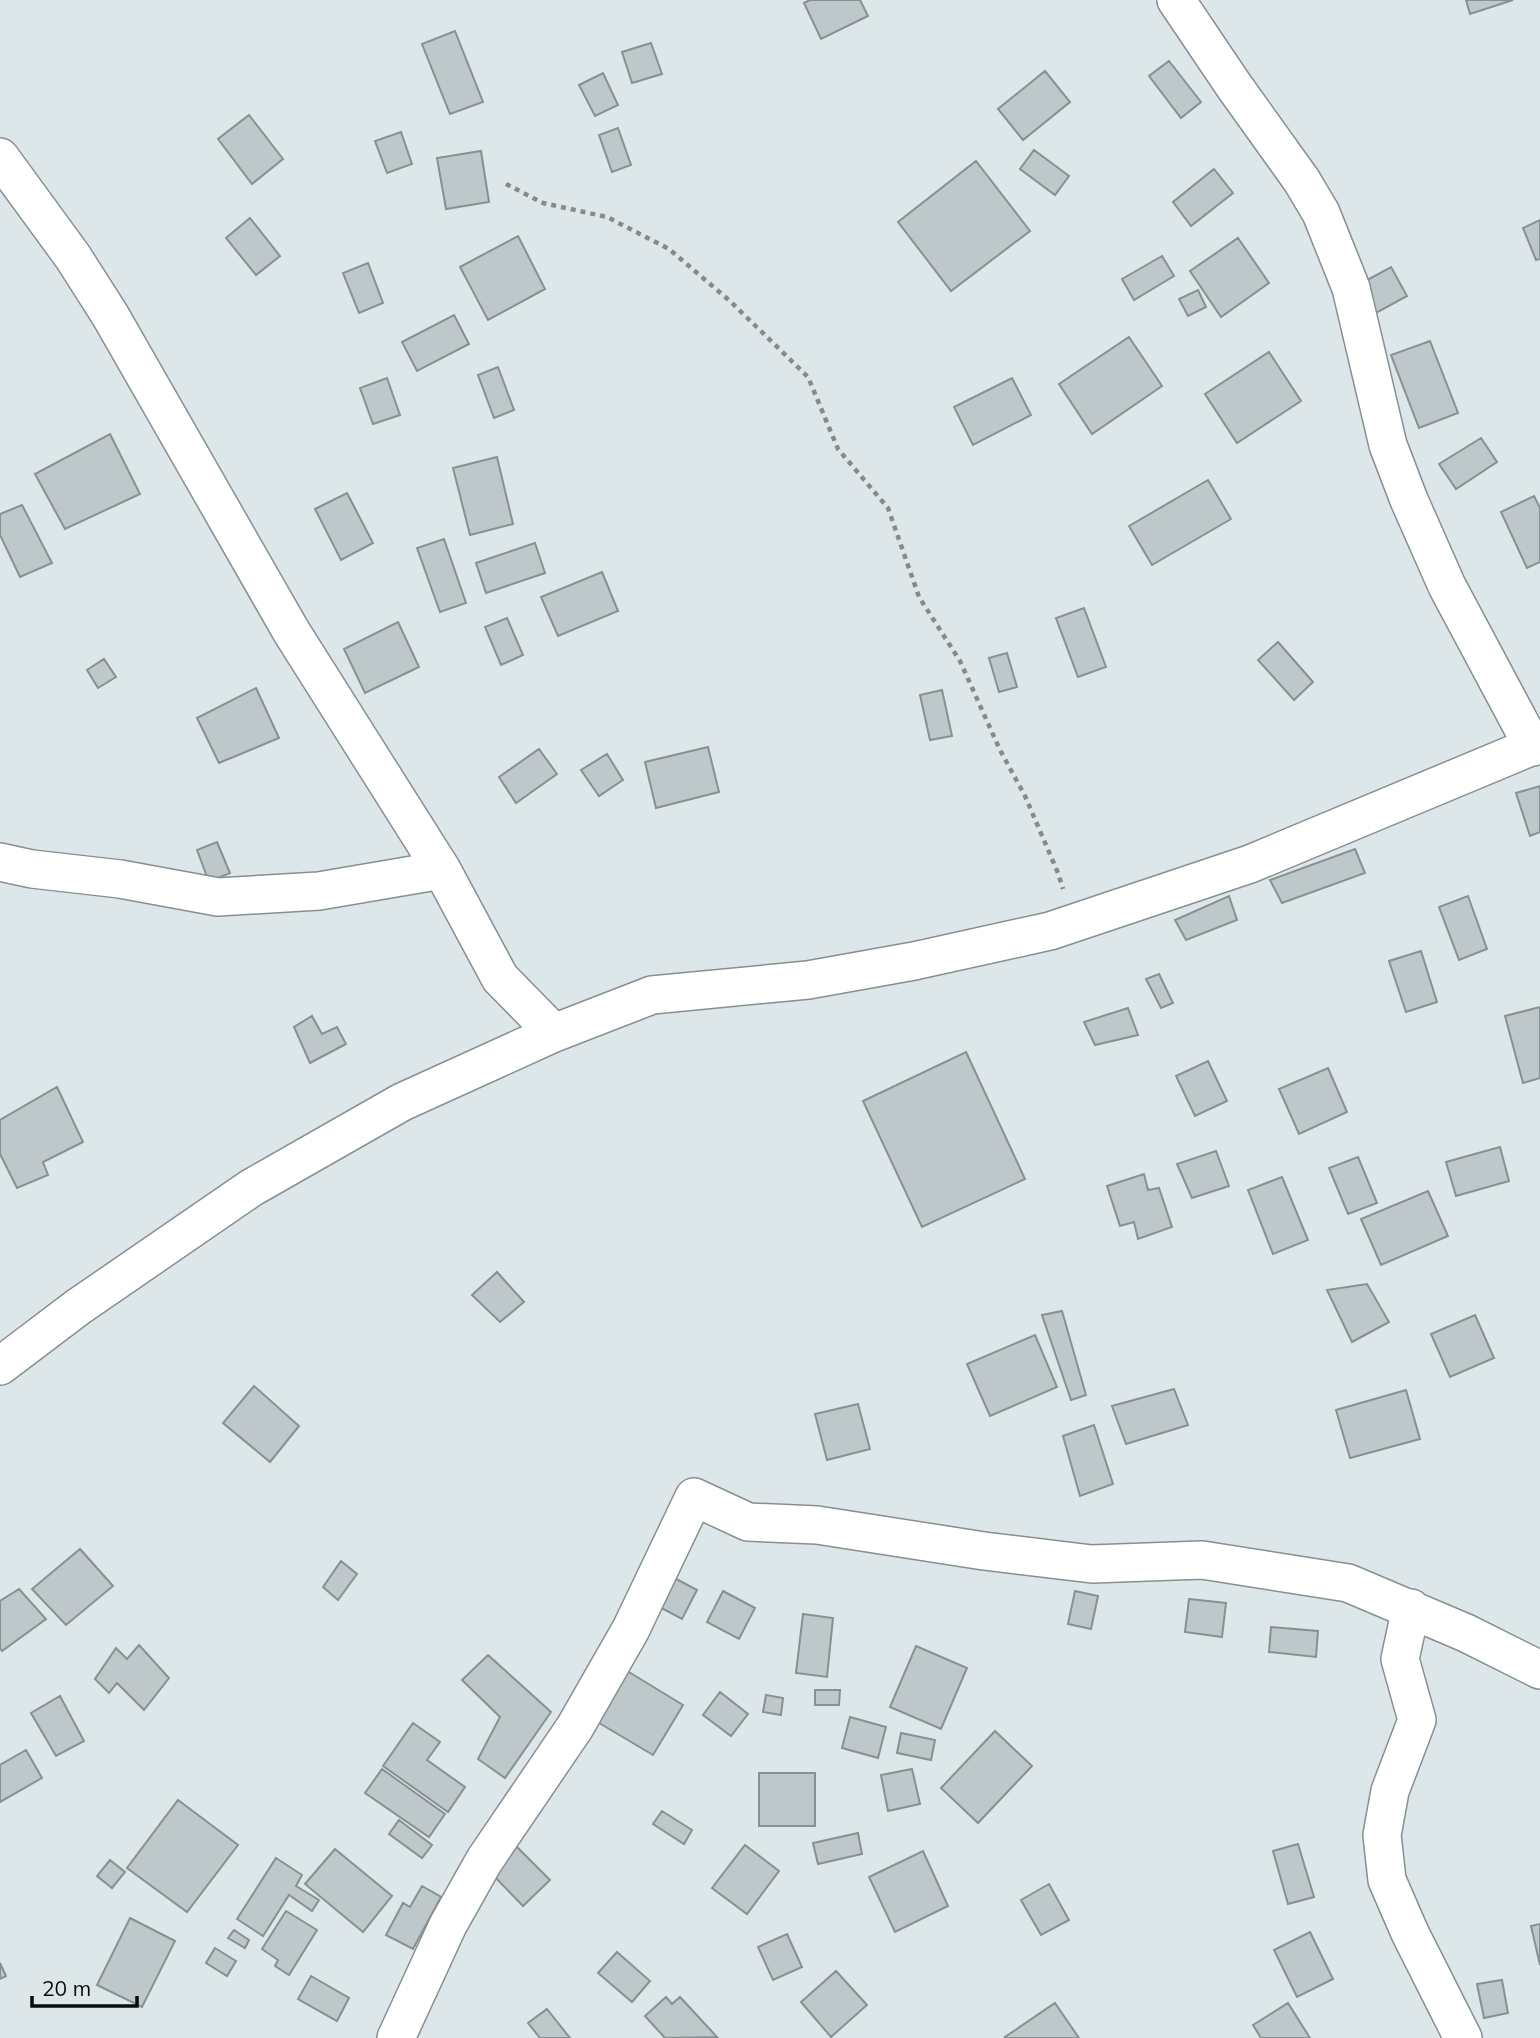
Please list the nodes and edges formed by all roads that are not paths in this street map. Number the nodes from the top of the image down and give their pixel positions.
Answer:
1 (1176, 0) edge
2 (0, 157) edge
3 (1536, 745) edge
4 (0, 862) edge
5 (442, 870) junction
6 (554, 1033) junction
7 (0, 1366) edge
8 (1410, 1608) junction
9 (1540, 1670) edge
10 (396, 2038) edge
11 (1463, 2038) edge

1 - 3 street
2 - 5 street
3 - 6 street
4 - 5 street
5 - 6 street
6 - 7 street
8 - 9 street
8 - 10 street
8 - 11 street

